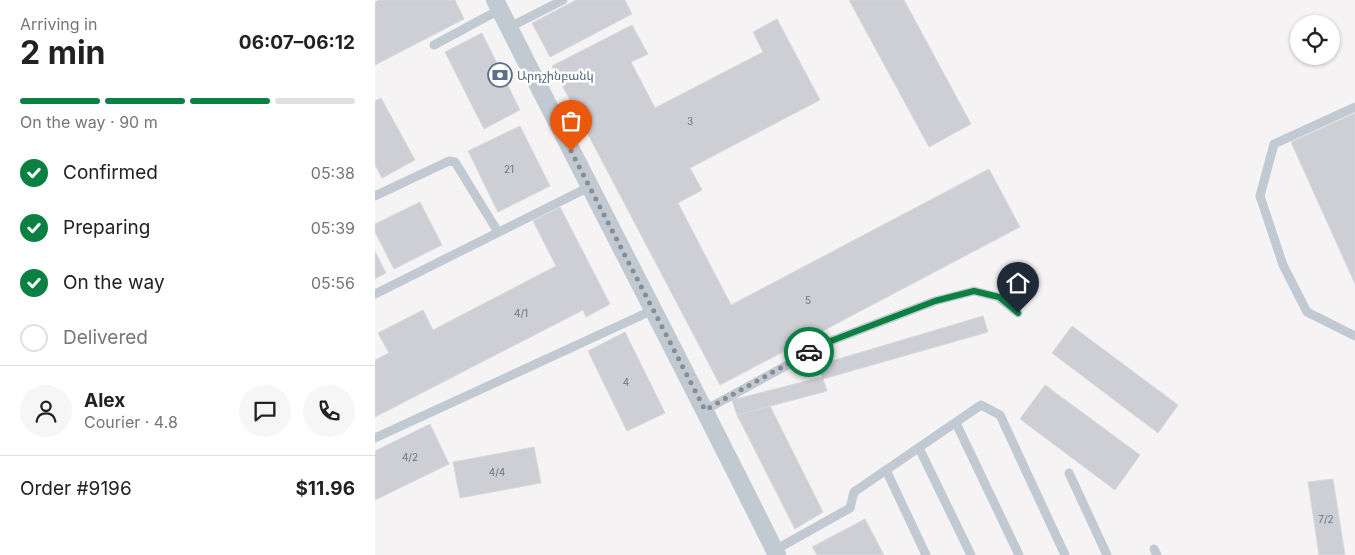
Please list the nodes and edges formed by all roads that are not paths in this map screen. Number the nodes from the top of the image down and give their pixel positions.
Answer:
1 (563, 0) edge
2 (497, 5) edge
3 (508, 28) junction
4 (434, 45) dead end
5 (1355, 107) edge
6 (589, 187) junction
7 (375, 196) edge
8 (498, 232) junction
9 (375, 294) edge
10 (653, 310) junction
11 (1018, 313) dead end
12 (1355, 336) edge
13 (705, 410) junction
14 (956, 423) junction
15 (375, 438) edge
16 (919, 448) junction
17 (886, 470) junction
18 (1069, 473) dead end
19 (776, 552) edge
20 (926, 555) edge
21 (971, 555) edge
22 (1019, 555) edge
23 (1065, 555) edge
24 (1107, 555) edge

1 - 3 lane
2 - 3 street
2 - 4 lane
3 - 6 street
5 - 12 lane
6 - 8 lane
6 - 10 street
7 - 8 lane
8 - 9 lane
10 - 13 street
10 - 15 lane
11 - 13 lane
13 - 19 street
14 - 16 lane
14 - 22 lane
14 - 23 lane
16 - 17 lane
16 - 21 lane
17 - 19 lane
17 - 20 lane
18 - 24 lane

